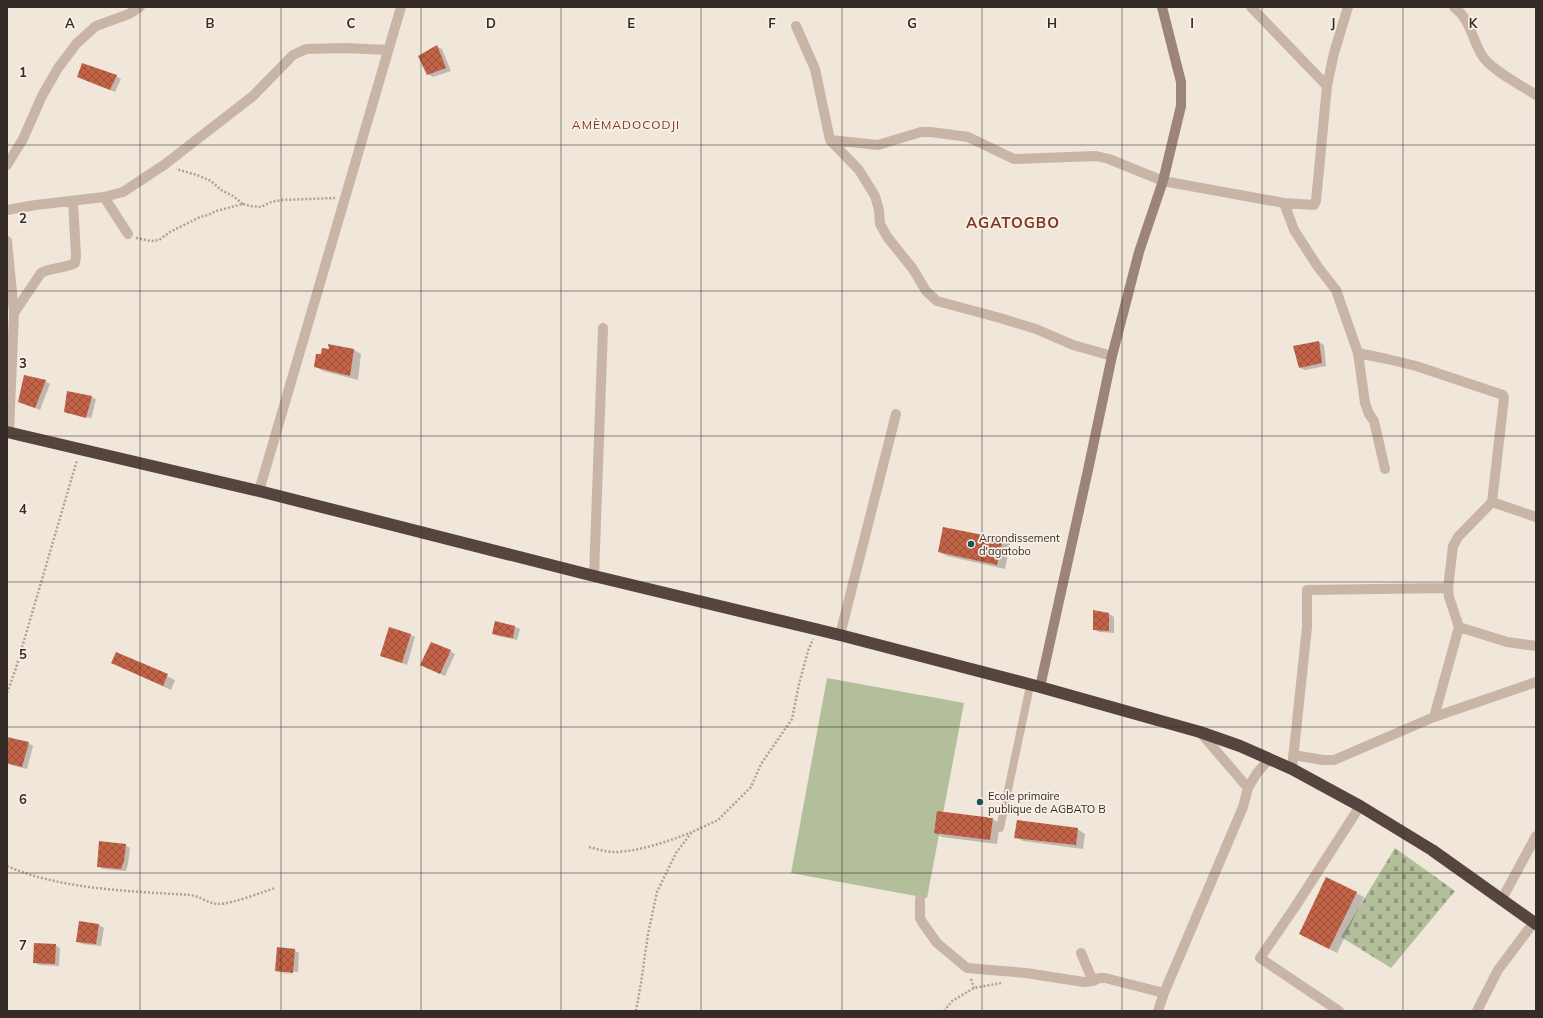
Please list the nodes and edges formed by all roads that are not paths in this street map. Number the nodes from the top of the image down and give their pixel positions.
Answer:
1 (140, 7) edge
2 (401, 7) edge
3 (1162, 7) edge
4 (1251, 7) edge
5 (1348, 7) edge
6 (1454, 7) edge
7 (796, 26) dead end
8 (388, 50) junction
9 (1327, 86) junction
10 (1536, 95) edge
11 (830, 140) junction
12 (7, 166) edge
13 (1163, 181) junction
14 (104, 197) junction
15 (73, 201) junction
16 (1284, 203) junction
17 (7, 210) edge
18 (128, 234) road end
19 (7, 244) edge
20 (14, 312) junction
21 (603, 328) dead end
22 (1358, 353) junction
23 (1112, 356) junction
24 (896, 414) dead end
25 (8, 432) edge
26 (1386, 469) dead end
27 (259, 491) junction
28 (1492, 502) junction
29 (1536, 517) edge
30 (594, 576) junction
31 (1448, 588) junction
32 (1459, 627) junction
33 (840, 635) junction
34 (1536, 646) edge
35 (1536, 682) edge
36 (1035, 687) junction
37 (1434, 717) junction
38 (1200, 732) junction
39 (1293, 755) junction
40 (1270, 759) junction
41 (1292, 769) junction
42 (1248, 788) junction
43 (1360, 806) junction
44 (1000, 828) dead end
45 (1536, 836) edge
46 (920, 899) dead end
47 (1502, 899) junction
48 (1535, 923) edge
49 (1081, 953) dead end
50 (1092, 981) junction
51 (1164, 993) junction
52 (1158, 1011) edge
53 (1339, 1011) edge
54 (1477, 1011) edge

1 - 12 street
2 - 8 street
3 - 13 street
4 - 9 street
5 - 9 street
6 - 10 street
7 - 11 street
8 - 14 street
8 - 27 street
9 - 16 street
11 - 13 street
11 - 23 street
13 - 16 street
13 - 23 street
14 - 15 street
14 - 18 street
15 - 17 street
15 - 20 street
16 - 22 street
19 - 20 street
20 - 25 street
21 - 30 street
22 - 26 street
22 - 28 street
23 - 36 street
24 - 33 street
25 - 27 highway
27 - 30 highway
28 - 29 street
28 - 31 street
30 - 33 highway
31 - 32 street
31 - 39 street
32 - 34 street
32 - 37 street
33 - 36 highway
35 - 37 street
36 - 38 highway
36 - 44 lane
37 - 39 street
38 - 40 highway
38 - 42 street
39 - 41 street
40 - 41 highway
40 - 42 street
41 - 43 highway
42 - 51 street
43 - 47 highway
43 - 53 street
45 - 47 street
46 - 50 street
47 - 48 highway
48 - 54 street
49 - 50 street
50 - 51 street
51 - 52 street

